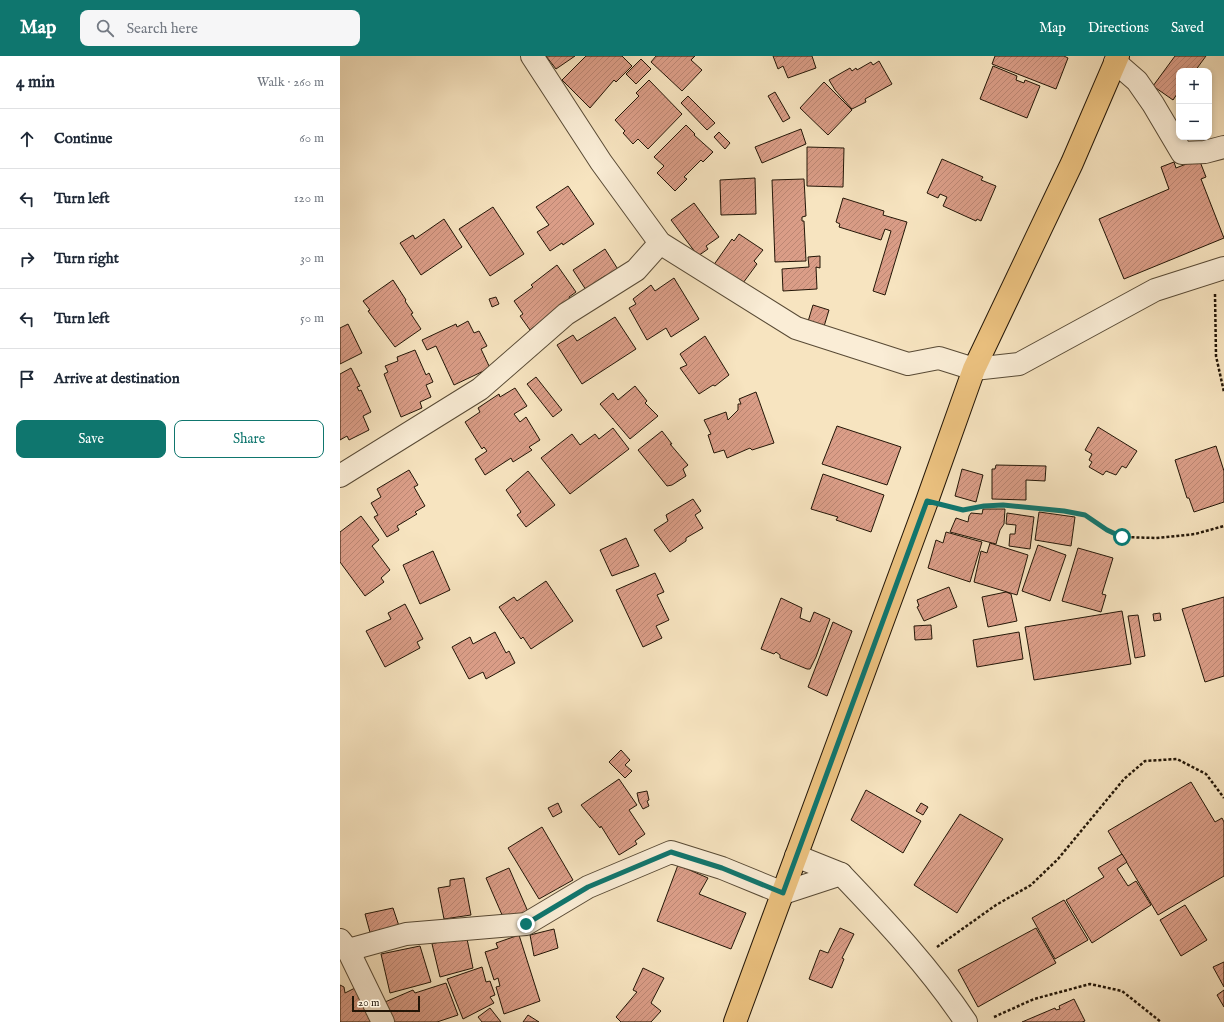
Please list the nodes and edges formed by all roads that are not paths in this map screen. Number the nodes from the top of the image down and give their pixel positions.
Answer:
1 (532, 56) edge
2 (1117, 59) edge
3 (1224, 147) edge
4 (660, 243) junction
5 (1221, 269) edge
6 (974, 370) junction
7 (340, 476) edge
8 (796, 856) junction
9 (841, 874) junction
10 (783, 893) junction
11 (344, 945) edge
12 (383, 1022) edge
13 (736, 1022) edge
14 (966, 1022) edge

1 - 4 street
2 - 3 street
2 - 6 main road
4 - 6 street
4 - 7 street
5 - 6 street
6 - 8 main road
8 - 9 street
8 - 10 main road
9 - 10 street
9 - 14 street
10 - 11 street
10 - 13 main road
11 - 12 street

